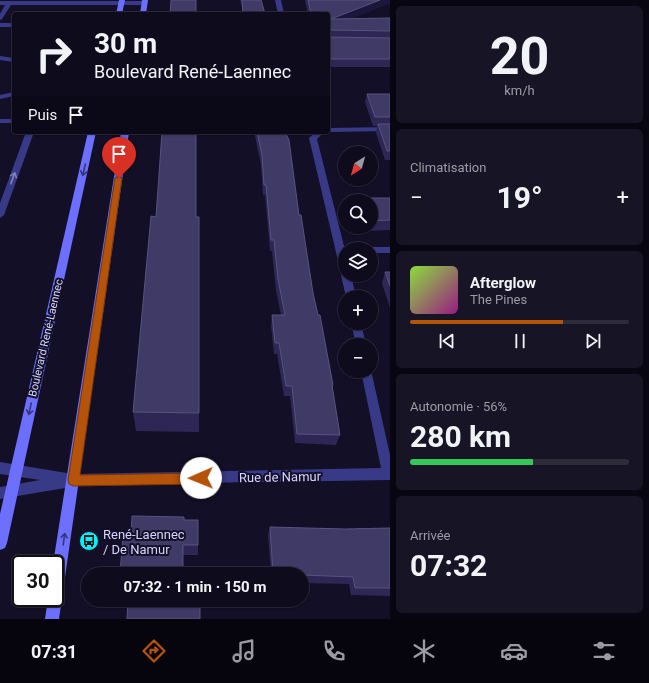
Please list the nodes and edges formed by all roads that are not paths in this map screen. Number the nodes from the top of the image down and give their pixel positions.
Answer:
1 (278, 0) edge
2 (122, 1) edge
3 (145, 1) edge
4 (0, 3) edge
5 (9, 3) junction
6 (119, 12) edge
7 (143, 12) edge
8 (281, 12) edge
9 (0, 18) edge
10 (0, 25) edge
11 (12, 25) edge
12 (0, 29) edge
13 (12, 29) edge
14 (0, 58) edge
15 (12, 60) edge
16 (12, 94) edge
17 (0, 97) edge
18 (0, 121) edge
19 (12, 121) edge
20 (330, 130) edge
21 (390, 130) edge
22 (29, 134) edge
23 (92, 134) edge
24 (125, 134) edge
25 (318, 134) edge
26 (0, 214) edge
27 (341, 242) edge
28 (378, 250) edge
29 (390, 250) edge
30 (368, 378) edge
31 (0, 468) edge
32 (16, 471) junction
33 (389, 474) edge
34 (73, 480) junction
35 (6, 492) edge
36 (0, 543) edge
37 (52, 619) edge

1 - 8 street
2 - 3 street
2 - 5 street
2 - 6 street
3 - 7 street
4 - 5 street
5 - 9 street
10 - 11 street
12 - 13 street
14 - 15 street
16 - 17 street
18 - 19 street
20 - 21 street
26 -> 22 street
23 -> 32 street, Boulevard René-Laennec
24 - 34 street
25 - 27 street
28 - 29 street
30 - 33 street
31 - 32 street, Rue de Namur
32 - 34 street, Rue de Namur
32 - 35 street, Boulevard René-Laennec
33 - 34 street, Rue de Namur
34 - 35 street, Rue de Namur
37 -> 34 street
35 - 36 street, Boulevard René-Laennec

